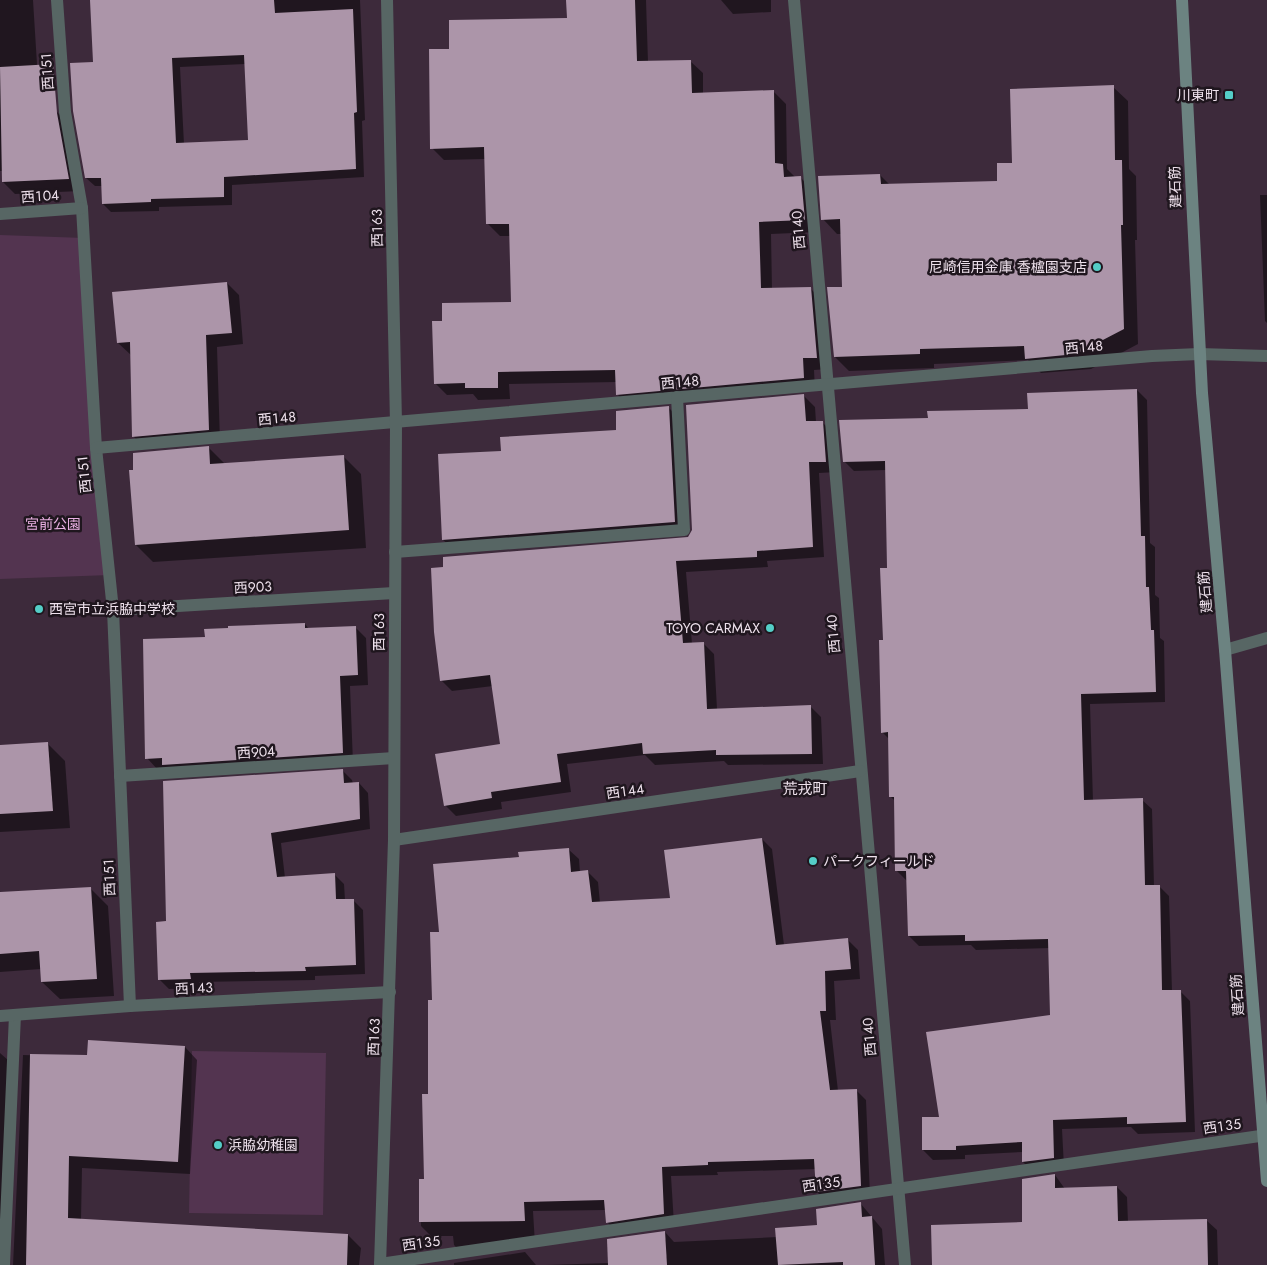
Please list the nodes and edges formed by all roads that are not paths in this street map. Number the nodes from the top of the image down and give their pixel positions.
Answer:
1 (56, 0) edge
2 (387, 0) edge
3 (794, 0) edge
4 (1182, 0) edge
5 (82, 208) junction
6 (0, 214) edge
7 (1199, 354) junction
8 (1267, 356) edge
9 (826, 386) junction
10 (677, 397) junction
11 (396, 423) junction
12 (96, 448) junction
13 (395, 552) junction
14 (394, 593) junction
15 (113, 610) junction
16 (1267, 638) edge
17 (1225, 650) junction
18 (394, 758) junction
19 (860, 771) junction
20 (120, 776) junction
21 (394, 840) junction
22 (390, 992) junction
23 (130, 1006) junction
24 (15, 1015) junction
25 (0, 1016) edge
26 (1265, 1135) edge
27 (1267, 1181) edge
28 (898, 1188) junction
29 (4, 1265) edge
30 (380, 1265) edge
31 (905, 1265) edge

1 - 5 street, 西１５１
2 - 11 street, 西１６３
3 - 9 street, 西１４０
4 - 7 street, 建石筋
5 - 6 street, 西１０４
5 - 12 street, 西１５１
7 - 8 street, 西１４８
7 - 9 street, 西１４８
7 - 17 street, 建石筋
9 - 10 street, 西１４８
9 - 19 street, 西１４０
10 - 11 street, 西１４８
10 - 13 street
11 - 12 street, 西１４８
11 - 13 street, 西１６３
12 - 15 street, 西１５１
13 - 14 street, 西１６３
14 - 15 street, 西９０３
14 - 18 street, 西１６３
15 - 20 street, 西１５１
16 - 17 street
17 - 26 street, 建石筋
18 - 20 street, 西９０４
18 - 21 street, 西１６３
19 - 21 street, 西１４４
19 - 28 street, 西１４０
20 - 23 street, 西１５１
21 - 22 street, 西１６３
22 - 23 street, 西１４３
22 - 30 street, 西１６３
23 - 24 street, 西１４３
24 - 25 street, 西１４３
24 - 29 street
26 - 27 street, 建石筋
26 - 28 street, 西１３５
28 - 30 street, 西１３５
28 - 31 street, 西１４０

